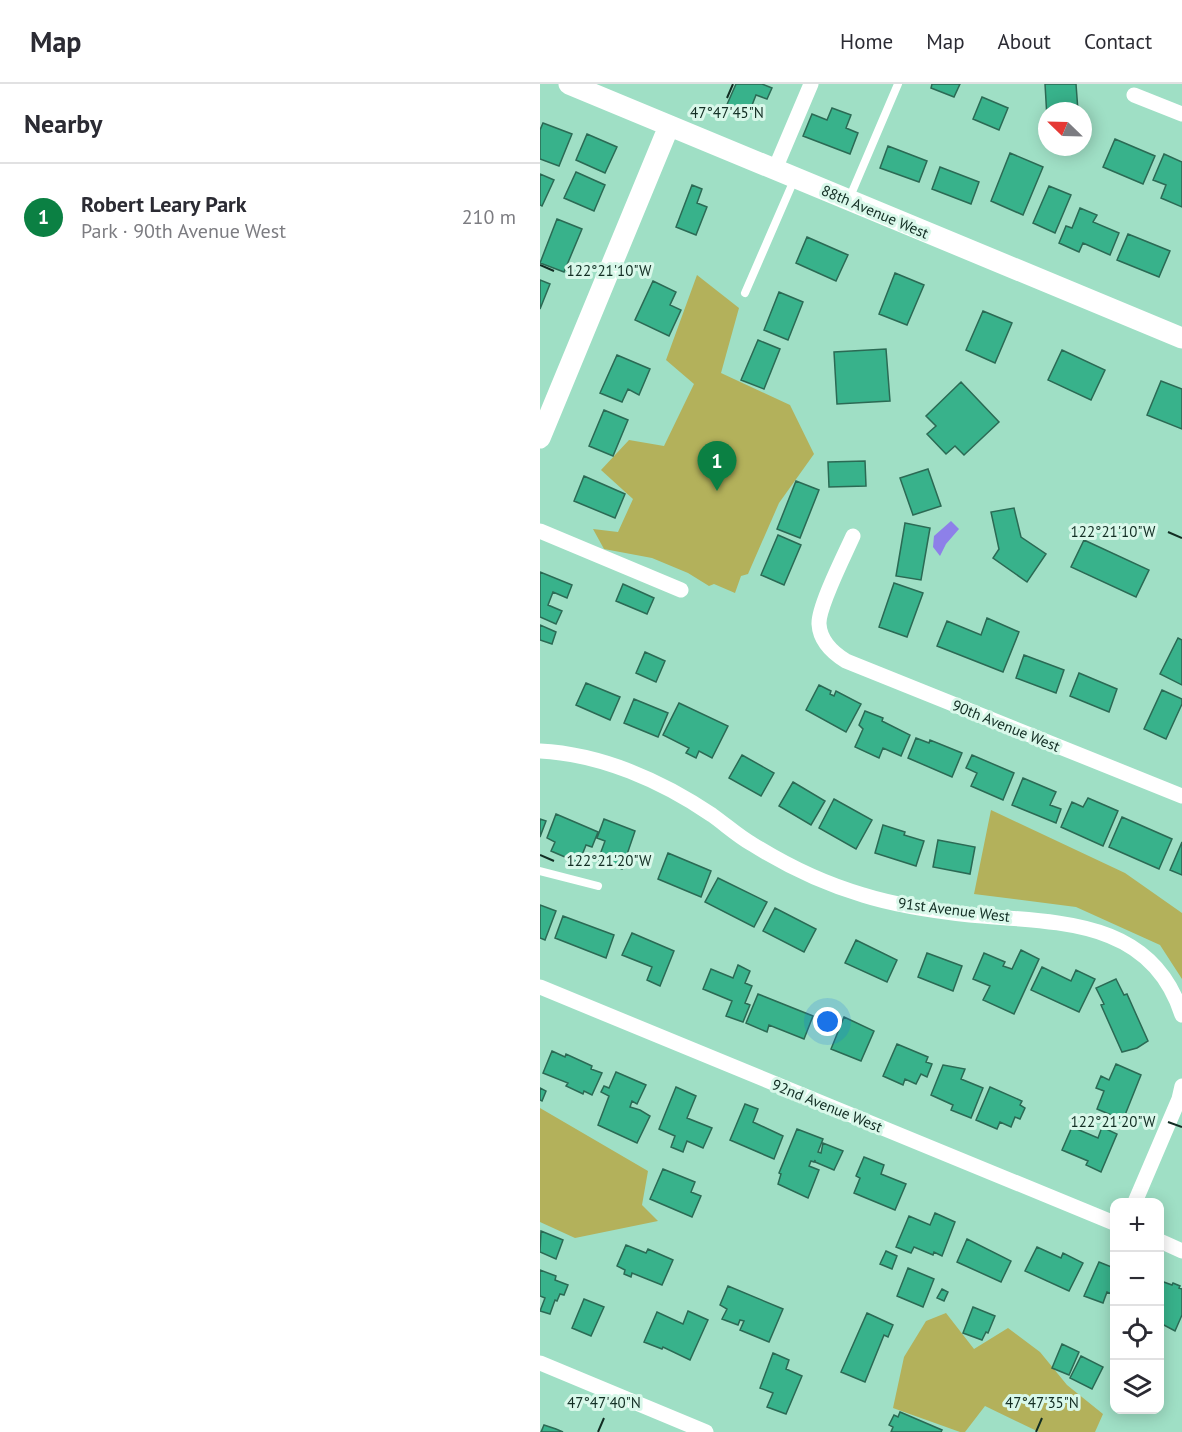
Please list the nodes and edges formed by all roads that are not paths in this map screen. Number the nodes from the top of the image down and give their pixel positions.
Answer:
1 (569, 84) edge
2 (811, 84) edge
3 (898, 84) edge
4 (1134, 95) dead end
5 (1182, 114) edge
6 (669, 126) junction
7 (785, 174) junction
8 (848, 201) junction
9 (745, 293) dead end
10 (1182, 337) edge
11 (540, 438) edge
12 (540, 531) edge
13 (853, 536) dead end
14 (681, 590) dead end
15 (540, 752) edge
16 (1182, 796) edge
17 (540, 871) edge
18 (598, 886) dead end
19 (540, 987) edge
20 (1182, 1016) edge
21 (1182, 1086) edge
22 (1137, 1198) edge
23 (1110, 1221) edge
24 (1164, 1243) edge
25 (1182, 1251) edge
26 (540, 1363) edge
27 (706, 1432) edge

1 - 6 street, 88th Avenue West
2 - 7 street
3 - 8 lane
4 - 5 street
6 - 7 street, 88th Avenue West
6 - 11 street
7 - 8 street, 88th Avenue West
7 - 9 lane
8 - 10 street, 88th Avenue West
12 - 14 street
13 - 16 street, 90th Avenue West
15 - 20 street, 91st Avenue West
17 - 18 lane
19 - 23 street, 92nd Avenue West
21 - 22 street
24 - 25 street
26 - 27 street

